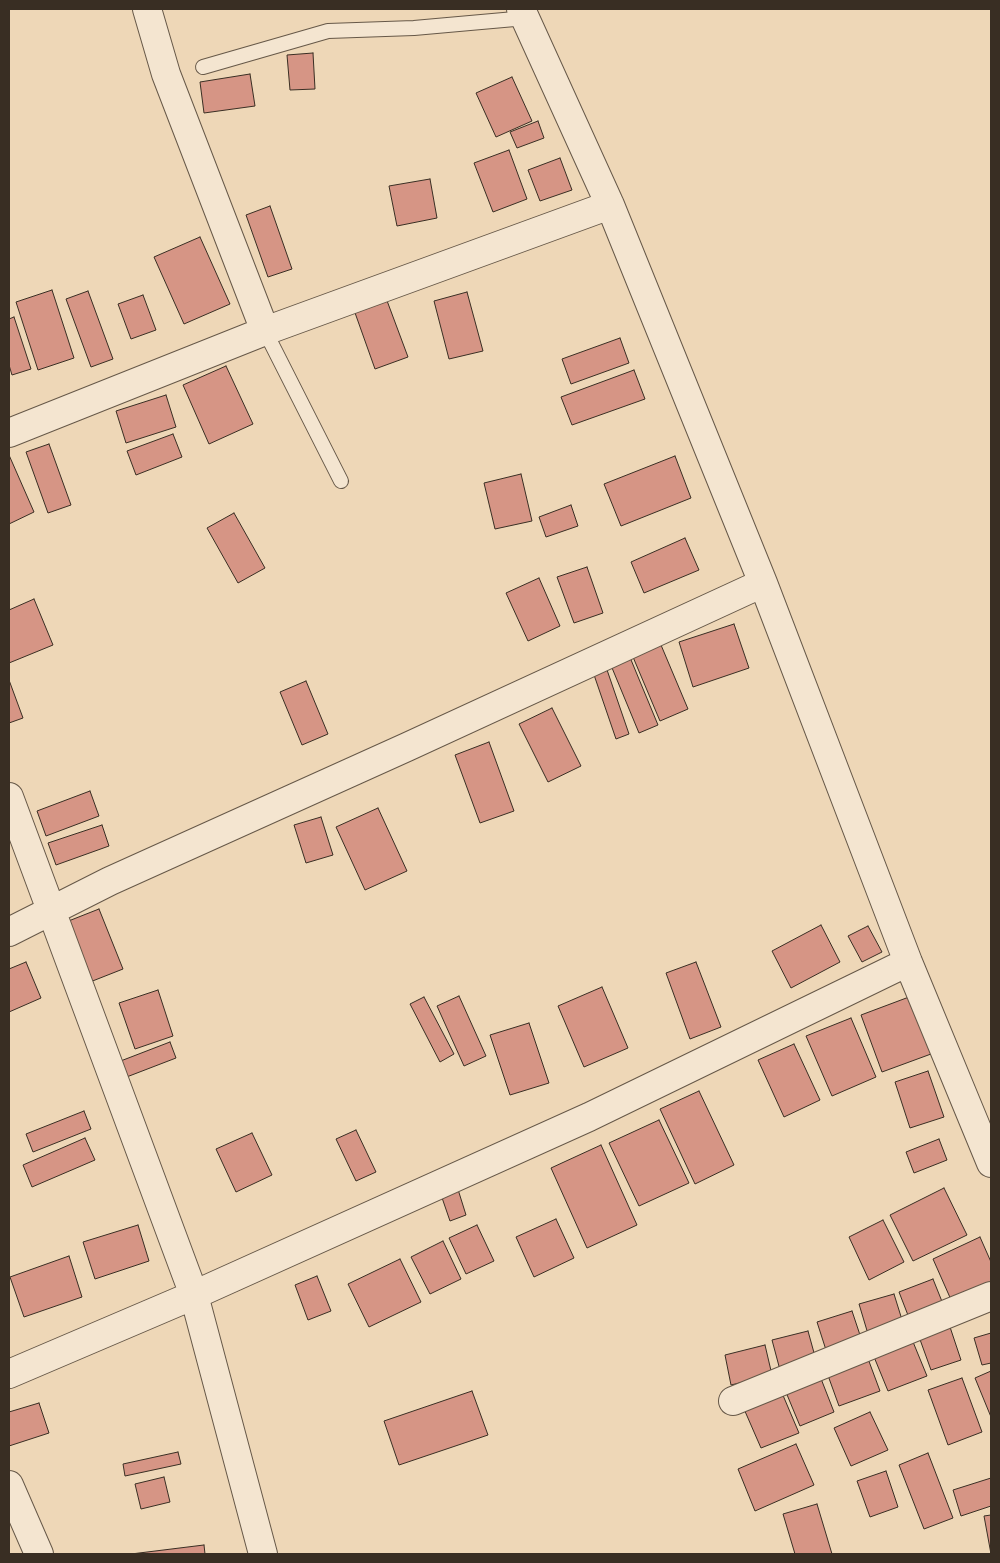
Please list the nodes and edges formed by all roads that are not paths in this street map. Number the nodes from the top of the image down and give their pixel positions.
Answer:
1 (147, 9) edge
2 (523, 13) edge
3 (203, 68) dead end
4 (610, 205) junction
5 (264, 331) junction
6 (9, 433) edge
7 (341, 481) dead end
8 (764, 583) junction
9 (9, 797) edge
10 (51, 912) junction
11 (9, 932) edge
12 (908, 962) junction
13 (991, 1163) edge
14 (194, 1295) junction
15 (991, 1296) edge
16 (9, 1374) edge
17 (733, 1401) dead end
18 (9, 1486) edge
19 (39, 1554) edge
20 (263, 1554) edge

1 - 5 street
2 - 3 lane
2 - 4 street
4 - 5 street
4 - 8 street
5 - 6 street
5 - 7 lane
8 - 10 street
8 - 12 street
9 - 10 street
10 - 11 street
10 - 14 street
12 - 13 street
12 - 14 street
14 - 16 street
14 - 20 street
15 - 17 street
18 - 19 street

